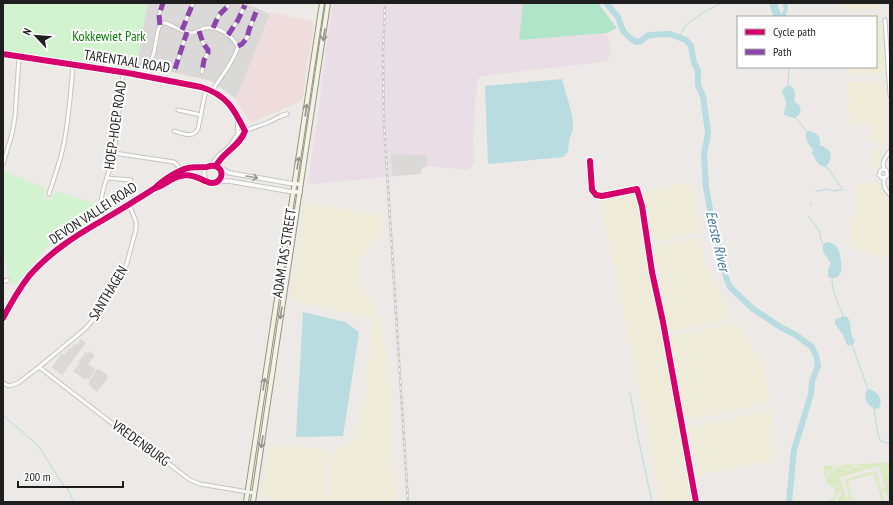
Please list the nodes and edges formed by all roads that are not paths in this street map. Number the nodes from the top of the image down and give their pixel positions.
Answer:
1 (163, 3) edge
2 (194, 3) edge
3 (322, 3) edge
4 (328, 3) edge
5 (245, 5) dead end
6 (228, 6) dead end
7 (256, 12) dead end
8 (885, 20) dead end
9 (160, 24) junction
10 (213, 28) junction
11 (182, 30) junction
12 (199, 31) junction
13 (187, 32) junction
14 (228, 36) junction
15 (238, 46) junction
16 (3, 54) edge
17 (19, 57) junction
18 (73, 65) junction
19 (175, 69) dead end
20 (123, 72) junction
21 (202, 72) dead end
22 (148, 76) junction
23 (206, 89) junction
24 (212, 91) junction
25 (890, 96) edge
26 (178, 110) dead end
27 (287, 114) dead end
28 (201, 115) junction
29 (237, 115) junction
30 (281, 116) joint
31 (245, 131) junction
32 (174, 132) dead end
33 (238, 133) junction
34 (890, 151) edge
35 (114, 153) junction
36 (590, 162) dead end
37 (3, 164) edge
38 (209, 167) junction
39 (218, 167) junction
40 (884, 169) junction
41 (180, 171) junction
42 (889, 173) edge
43 (181, 176) junction
44 (107, 178) junction
45 (884, 178) junction
46 (131, 180) dead end
47 (207, 181) junction
48 (218, 181) junction
49 (294, 184) junction
50 (301, 184) junction
51 (155, 188) junction
52 (293, 192) junction
53 (300, 192) junction
54 (49, 194) dead end
55 (890, 195) edge
56 (102, 201) dead end
57 (129, 204) junction
58 (8, 280) dead end
59 (3, 282) edge
60 (3, 318) edge
61 (39, 367) junction
62 (3, 383) edge
63 (247, 492) junction
64 (254, 493) junction
65 (246, 502) edge
66 (252, 502) edge
67 (696, 502) edge

1 - 9 street
2 - 11 street
49 -> 3 main road, ADAM TAS STREET
4 -> 50 main road, ADAM TAS STREET
5 - 14 street
6 - 10 street
7 - 15 street
8 - 25 street
9 - 11 street
9 - 22 street
10 - 12 street
10 - 14 street
11 - 13 street
12 - 13 street
12 - 21 street
13 - 19 street
14 - 15 street
15 - 24 street
16 - 17 street, TARENTAAL ROAD
17 - 18 street, TARENTAAL ROAD
17 - 37 street
18 - 20 street, TARENTAAL ROAD
18 - 54 street
20 - 22 street, TARENTAAL ROAD
20 - 35 street, HOEP-HOEP ROAD
22 - 23 street, TARENTAAL ROAD
23 - 24 street, TARENTAAL ROAD
23 - 28 street
24 - 29 street, TARENTAAL ROAD
26 - 28 street
27 - 30 street
28 - 32 street
29 - 31 street, TARENTAAL ROAD
29 - 33 street
30 - 31 street
31 - 33 street
31 - 39 street
33 - 38 street
34 - 40 street
35 - 41 street
35 - 44 street, HOEP-HOEP ROAD
36 - 67 street
38 - 39 street
38 - 41 street, DEVON VALLEI ROAD
38 - 47 street
39 - 48 street
39 -> 49 street
40 - 42 street
40 - 45 street
41 - 43 street
41 - 51 street, DEVON VALLEI ROAD
42 - 45 street
43 - 47 street
43 - 51 street, DEVON VALLEI ROAD
44 - 46 street
44 - 56 street, HOEP-HOEP ROAD
45 - 55 street
47 - 48 street
48 - 52 street
49 - 50 street
49 - 52 main road, ADAM TAS STREET
50 - 53 main road, ADAM TAS STREET
51 - 57 street, DEVON VALLEI ROAD
52 - 53 street
63 -> 52 main road, ADAM TAS STREET
53 -> 64 main road, ADAM TAS STREET
57 - 60 street, DEVON VALLEI ROAD
57 - 61 street, SANTHAGEN
58 - 59 street
61 - 62 street, SANTHAGEN
61 - 63 street, VREDENBURG
63 - 64 street, VREDENBURG
63 - 65 main road, ADAM TAS STREET
64 - 66 main road, ADAM TAS STREET

